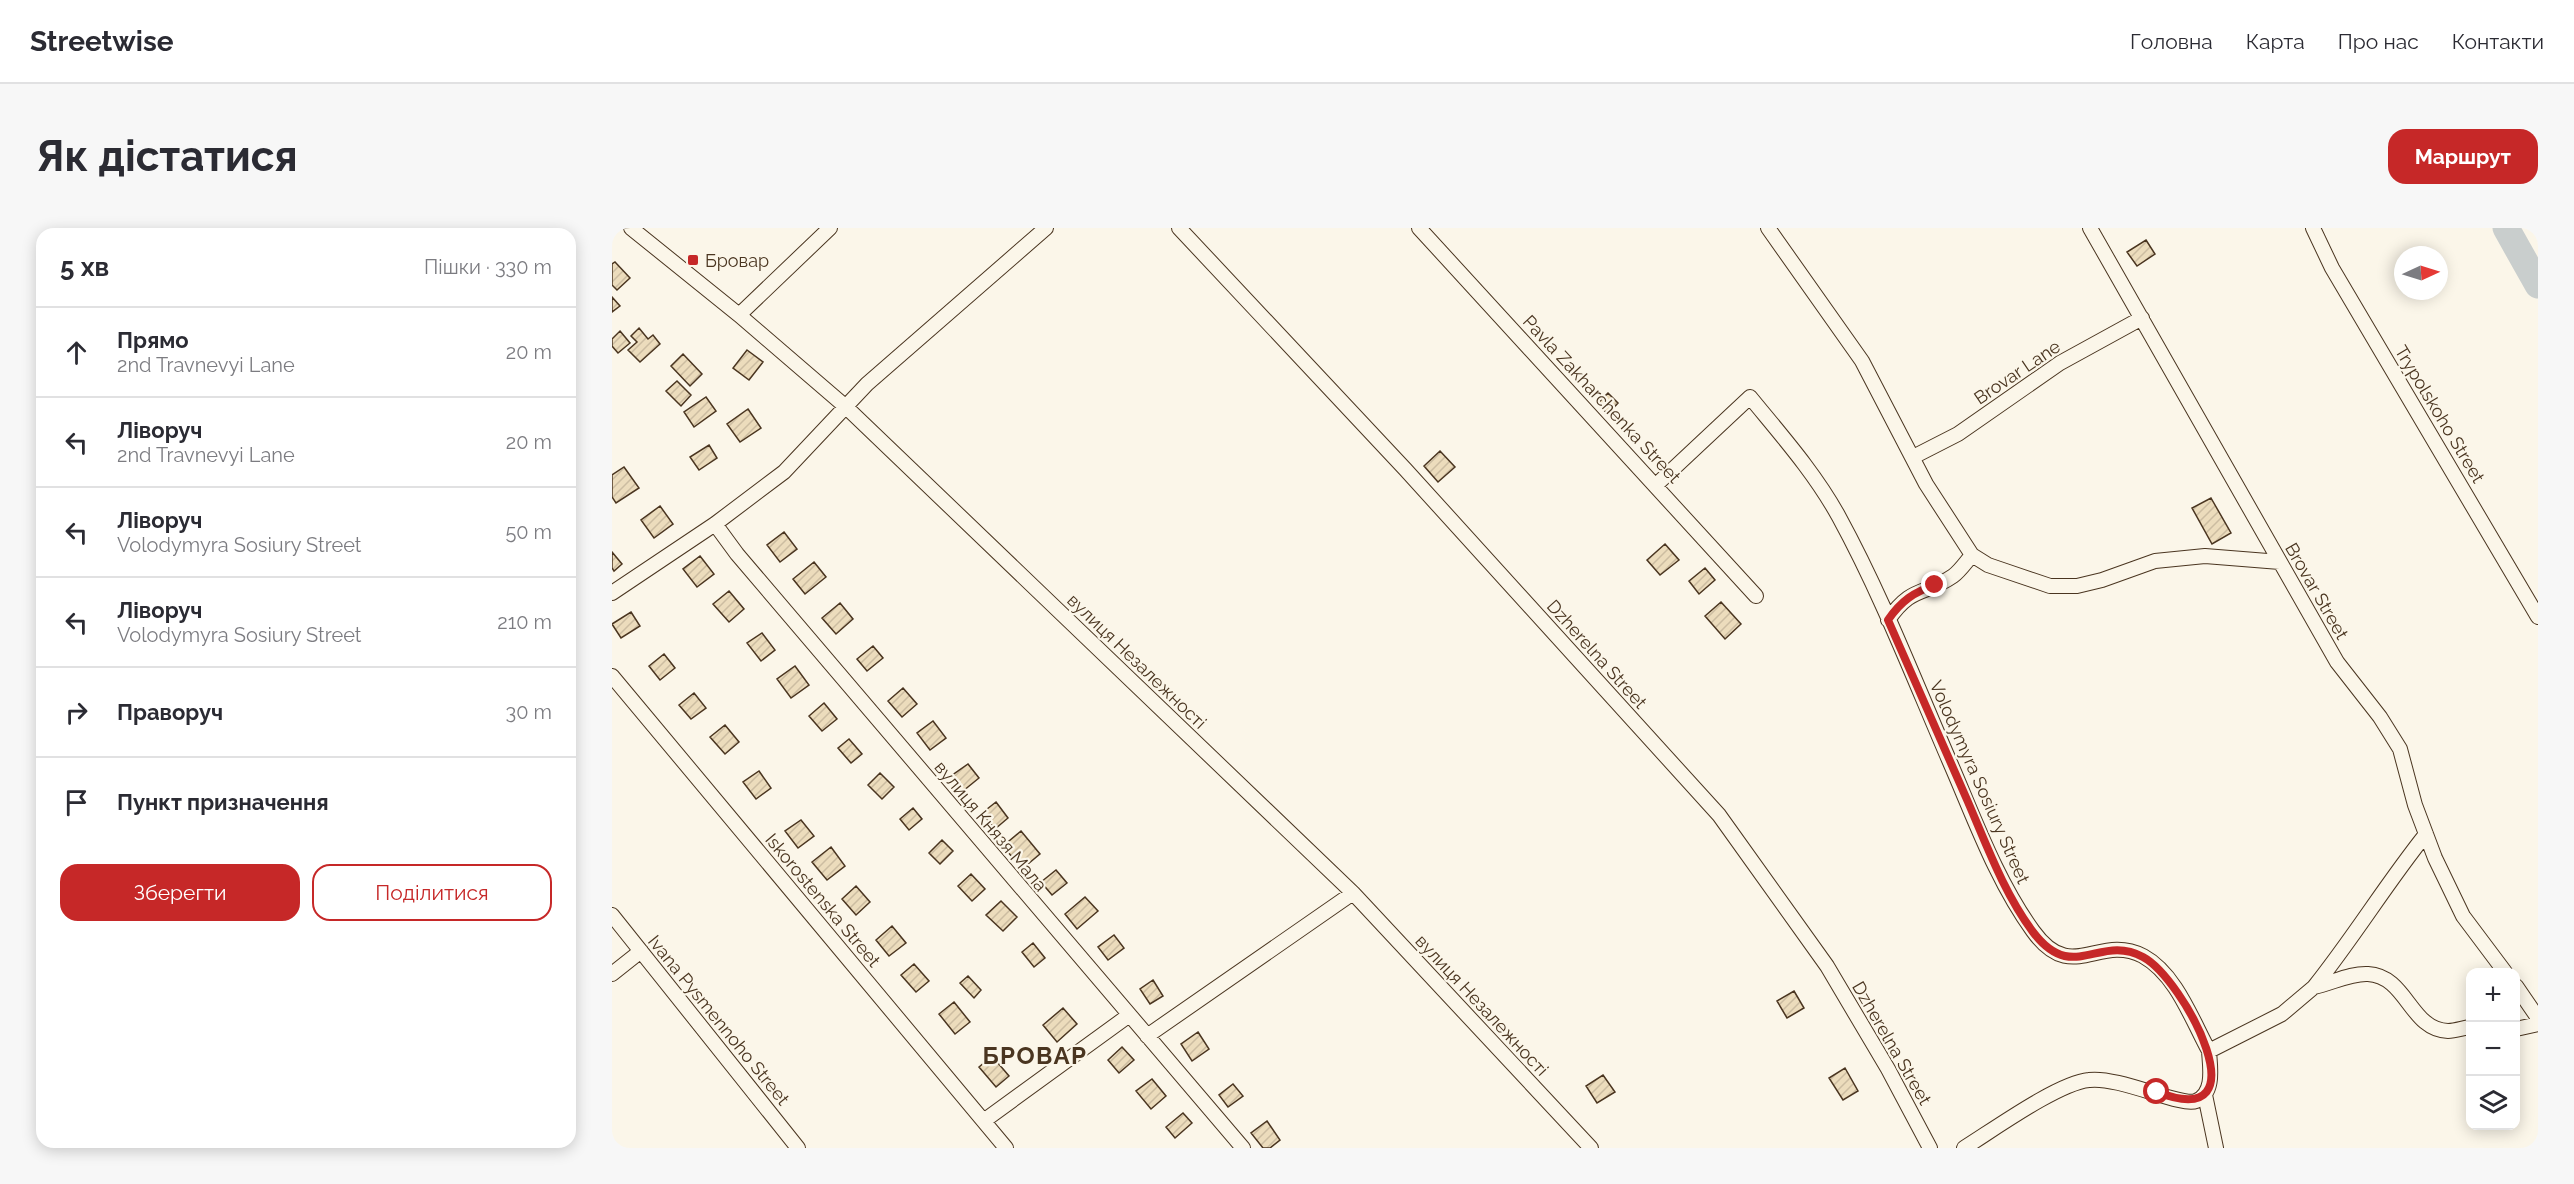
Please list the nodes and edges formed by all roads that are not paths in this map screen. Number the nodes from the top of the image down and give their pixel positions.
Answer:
1 (631, 228) edge
2 (831, 228) edge
3 (1046, 228) edge
4 (1179, 228) edge
5 (1419, 228) edge
6 (1768, 228) edge
7 (2090, 228) edge
8 (2313, 228) edge
9 (739, 315) junction
10 (2142, 318) junction
11 (846, 407) junction
12 (1913, 457) junction
13 (1656, 485) junction
14 (715, 524) junction
15 (1972, 555) junction
16 (2280, 562) junction
17 (612, 593) edge
18 (1756, 596) dead end
19 (2538, 617) edge
20 (1888, 620) junction
21 (612, 676) edge
22 (2426, 834) junction
23 (1353, 893) junction
24 (612, 915) edge
25 (641, 951) junction
26 (2502, 968) edge
27 (612, 974) edge
28 (2314, 987) junction
29 (2520, 992) edge
30 (1128, 1016) junction
31 (2538, 1018) edge
32 (2538, 1024) edge
33 (2466, 1028) edge
34 (2520, 1028) edge
35 (1147, 1036) junction
36 (2209, 1051) junction
37 (2205, 1095) junction
38 (985, 1120) junction
39 (798, 1148) edge
40 (1006, 1148) edge
41 (1243, 1148) edge
42 (1591, 1148) edge
43 (1930, 1148) edge
44 (1964, 1148) edge
45 (2216, 1148) edge

1 - 9 street, вулиця Незалежності
2 - 9 street
3 - 11 street
4 - 43 street, Dzherelna Street
5 - 13 street, Pavla Zakharchenka Street
6 - 12 street
7 - 10 street, Brovar Street
8 - 19 street, Trypolskoho Street
9 - 11 street, вулиця Незалежності
10 - 12 street, Brovar Lane
10 - 16 street, Brovar Street
11 - 14 street
11 - 23 street, вулиця Незалежності
12 - 15 street
13 - 18 street, Pavla Zakharchenka Street
13 - 20 street, Volodymyra Sosiury Street
14 - 17 street
14 - 30 street, вулиця Князя Мала
15 - 16 street
15 - 20 street
16 - 22 street, Brovar Street
20 - 36 street, Volodymyra Sosiury Street
21 - 38 street, Iskorostenska Street
22 - 26 street, Brovar Street
22 - 28 street
23 - 35 street
23 - 42 street, вулиця Незалежності
24 - 25 street, Ivana Pysmennoho Street
25 - 27 street
25 - 39 street, Ivana Pysmennoho Street
28 - 33 street
28 - 36 street
29 - 31 street
30 - 35 street, вулиця Князя Мала
30 - 38 street
32 - 34 street
35 - 41 street, вулиця Князя Мала
36 - 37 street
37 - 44 street
37 - 45 street
38 - 40 street, Iskorostenska Street

